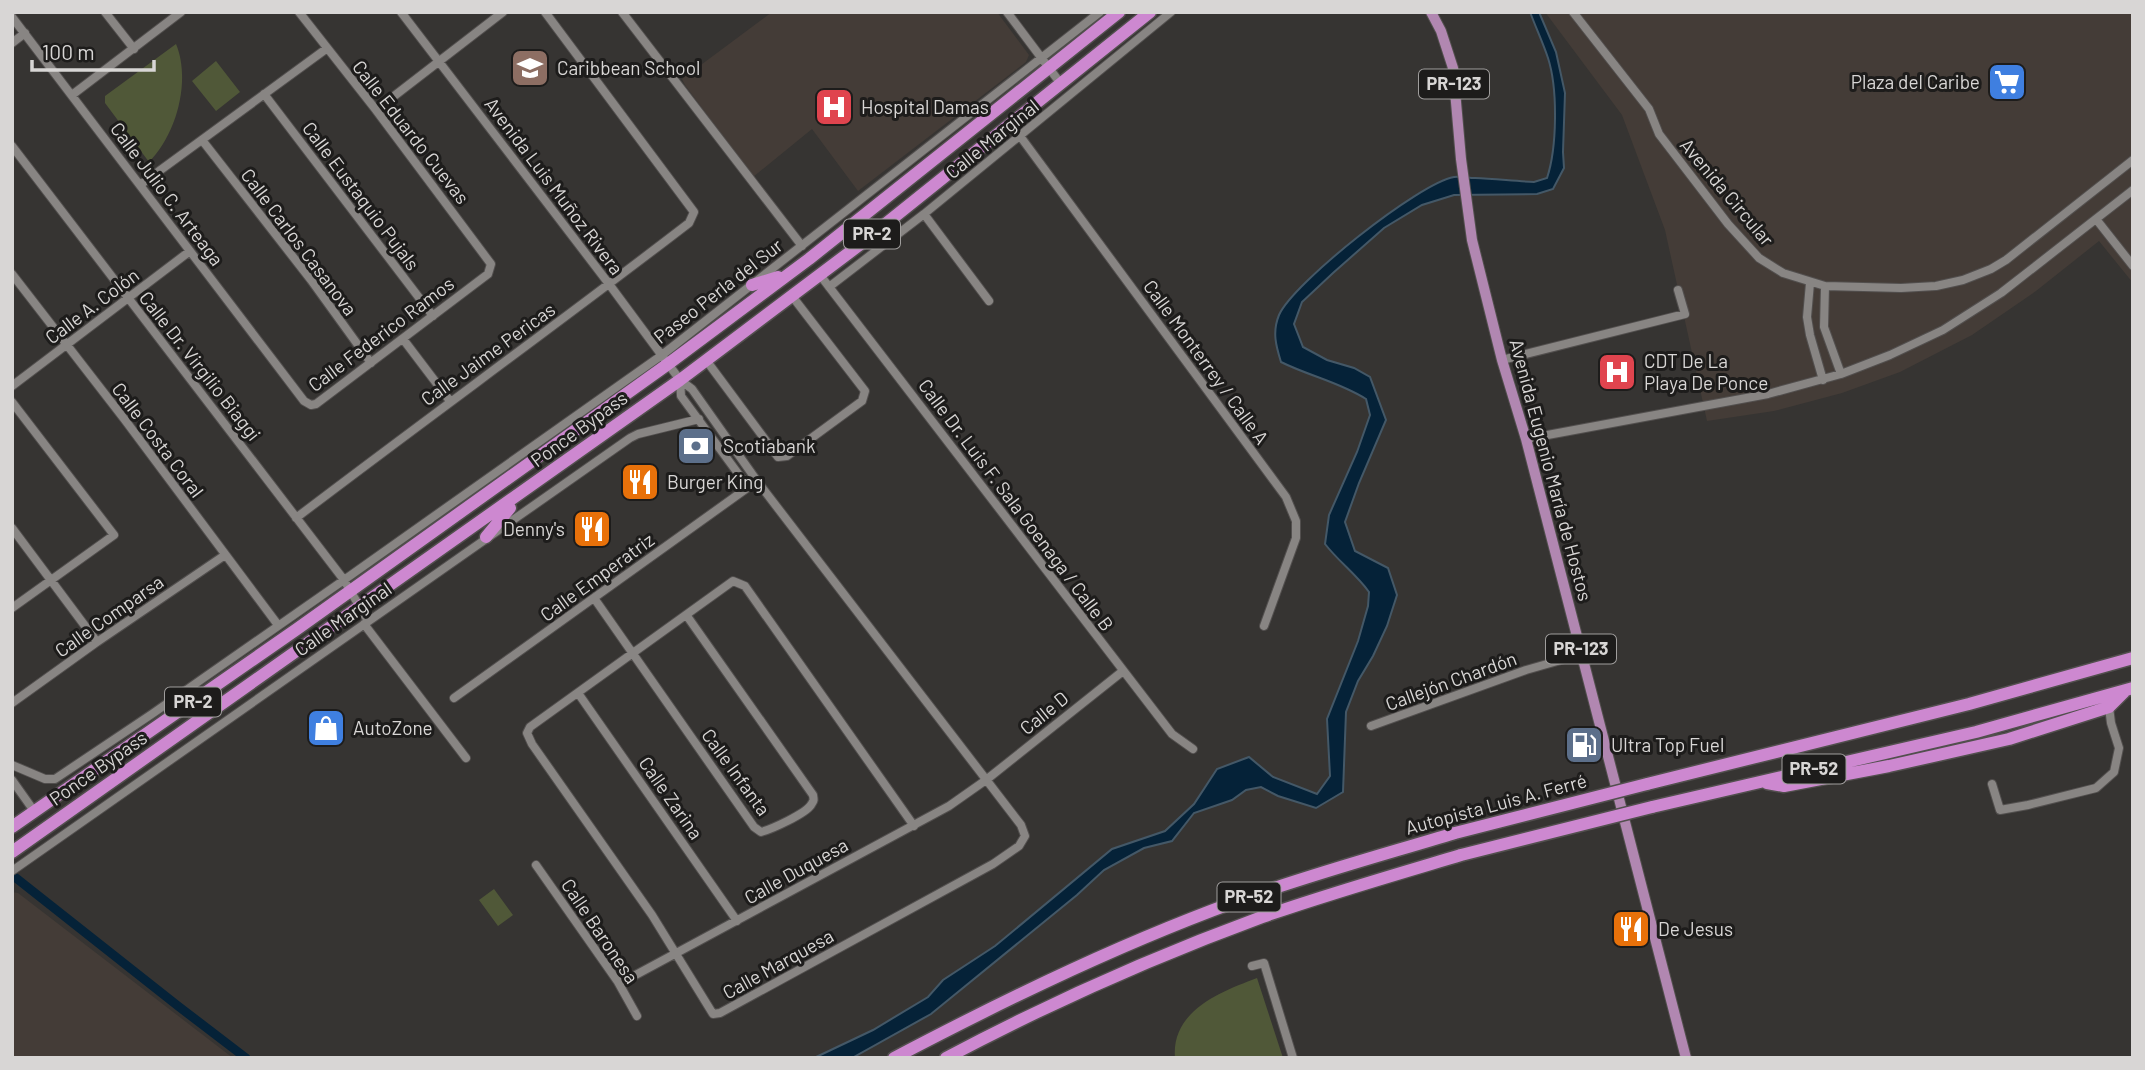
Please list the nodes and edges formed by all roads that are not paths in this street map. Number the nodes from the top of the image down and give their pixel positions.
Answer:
1 (105, 12) edge
2 (181, 12) edge
3 (299, 12) edge
4 (401, 12) edge
5 (503, 12) edge
6 (545, 12) edge
7 (622, 12) edge
8 (1007, 12) edge
9 (1100, 12) edge
10 (1119, 12) edge
11 (1150, 12) edge
12 (1171, 12) edge
13 (1431, 12) edge
14 (1573, 12) edge
15 (12, 17) edge
16 (25, 33) junction
17 (12, 43) edge
18 (134, 49) junction
19 (326, 49) junction
20 (439, 62) junction
21 (1046, 63) junction
22 (1061, 84) junction
23 (264, 94) junction
24 (72, 95) junction
25 (376, 110) junction
26 (1020, 136) junction
27 (202, 140) junction
28 (12, 146) edge
29 (2133, 160) edge
30 (140, 186) junction
31 (2133, 190) edge
32 (924, 214) junction
33 (2096, 219) junction
34 (802, 246) junction
35 (190, 251) junction
36 (2133, 266) edge
37 (12, 274) edge
38 (488, 274) joint
39 (789, 274) junction
40 (820, 275) junction
41 (1810, 283) junction
42 (609, 284) junction
43 (752, 285) junction
44 (1825, 286) junction
45 (829, 287) junction
46 (1678, 290) dead end
47 (792, 296) junction
48 (127, 299) junction
49 (989, 301) dead end
50 (433, 316) junction
51 (402, 339) junction
52 (66, 345) junction
53 (665, 359) junction
54 (706, 360) junction
55 (1502, 360) junction
56 (371, 363) junction
57 (1841, 374) junction
58 (680, 380) junction
59 (1823, 380) junction
60 (12, 386) edge
61 (296, 390) joint
62 (450, 401) junction
63 (12, 402) edge
64 (699, 419) junction
65 (1526, 439) junction
66 (733, 446) junction
67 (723, 453) junction
68 (757, 481) junction
69 (533, 486) junction
70 (748, 487) junction
71 (296, 518) junction
72 (12, 528) edge
73 (486, 537) junction
74 (225, 555) junction
75 (50, 580) junction
76 (347, 585) junction
77 (593, 598) junction
78 (360, 607) junction
79 (12, 608) edge
80 (687, 617) junction
81 (366, 622) junction
82 (278, 625) junction
83 (1264, 626) dead end
84 (97, 642) junction
85 (631, 654) junction
86 (1582, 654) junction
87 (2133, 658) edge
88 (1123, 671) junction
89 (2128, 690) edge
90 (578, 693) junction
91 (454, 698) dead end
92 (12, 703) edge
93 (2109, 707) junction
94 (1371, 726) dead end
95 (1193, 749) dead end
96 (466, 758) dead end
97 (12, 765) edge
98 (12, 780) edge
99 (986, 780) junction
100 (1761, 782) junction
101 (1992, 784) dead end
102 (34, 811) junction
103 (914, 826) junction
104 (12, 827) edge
105 (12, 852) edge
106 (536, 865) dead end
107 (14, 869) edge
108 (737, 921) junction
109 (677, 953) junction
110 (1252, 966) dead end
111 (618, 982) junction
112 (637, 1016) dead end
113 (894, 1058) edge
114 (946, 1058) edge
115 (1293, 1058) edge
116 (1686, 1058) edge

1 - 18 street
2 - 18 street
3 - 19 street, Calle Eduardo Cuevas
4 - 20 street, Avenida Luis Muñoz Rivera
5 - 20 street
6 - 42 street, Calle Jaime Pericas
7 - 34 street
8 - 21 street
9 - 21 street, Paseo Perla del Sur
10 - 21 highway, Ponce Bypass / PR-2
11 - 22 highway, Ponce Bypass / PR-2
12 - 26 street, Calle Marginal
13 - 55 main road, Avenida Eugenio María de Hostos / PR-123
14 - 41 street, Avenida Circular
15 - 16 street, Calle Julio C. Arteaga
16 - 17 street
16 - 24 street, Calle Julio C. Arteaga
18 - 24 street
19 - 23 street
19 - 25 street, Calle Eduardo Cuevas
20 - 25 street
20 - 42 street, Avenida Luis Muñoz Rivera
21 - 22 street
21 - 34 street, Paseo Perla del Sur
21 - 39 highway, Ponce Bypass / PR-2
22 - 40 highway, Ponce Bypass / PR-2
23 - 27 street
23 - 50 street, Calle Eustaquio Pujals
24 - 30 street, Calle Julio C. Arteaga
25 - 38 street, Calle Eduardo Cuevas
26 - 32 street, Calle Marginal
26 - 83 street, Calle Monterrey / Calle A
27 - 30 street
27 - 56 street, Calle Carlos Casanova
28 - 48 street, Calle Dr. Virgilio Biaggi
29 - 44 street, Avenida Circular
30 - 35 street, Calle Julio C. Arteaga
31 - 33 street
32 - 45 street, Calle Marginal
32 - 49 street
33 - 36 street
33 - 57 street
34 - 43 street, Paseo Perla del Sur
35 - 48 street, Calle A. Colón
35 - 61 street, Calle Julio C. Arteaga
37 - 52 street, Calle Costa Coral
38 - 50 street, Calle Federico Ramos
39 - 43 highway
39 - 53 highway, Ponce Bypass / PR-2
40 - 45 street, Calle Dr. Luis F. Sala Goenaga / Calle B
40 - 47 highway, Ponce Bypass / PR-2
41 - 44 street, Avenida Circular
41 - 59 street
42 - 53 street, Avenida Luis Muñoz Rivera
42 - 62 street, Calle Jaime Pericas
43 - 53 street, Paseo Perla del Sur
44 - 57 street
45 - 88 street, Calle Dr. Luis F. Sala Goenaga / Calle B
46 - 55 street
47 - 54 highway, Ponce Bypass / PR-2
47 - 54 street
48 - 52 street, Calle A. Colón
48 - 71 street, Calle Dr. Virgilio Biaggi
50 - 51 street, Calle Federico Ramos
51 - 56 street, Calle Federico Ramos
51 - 62 street
52 - 60 street, Calle A. Colón
52 - 74 street, Calle Costa Coral
53 - 58 street, Avenida Luis Muñoz Rivera
53 - 76 highway, Ponce Bypass / PR-2
54 - 58 highway, Ponce Bypass / PR-2
55 - 65 main road, Avenida Eugenio María de Hostos / PR-123
56 - 61 street, Calle Federico Ramos
57 - 59 street
58 - 64 street
58 - 66 street, Calle Marquesa
58 - 69 highway, Ponce Bypass / PR-2
59 - 65 street
62 - 71 street, Calle Jaime Pericas
63 - 75 street
64 - 67 street
64 - 73 street, Calle Marginal
65 - 86 main road, Avenida Eugenio María de Hostos / PR-123
66 - 67 street
66 - 68 street, Calle Marquesa
67 - 70 street
68 - 70 street, Calle Emperatriz
68 - 99 street, Calle Marquesa
69 - 73 highway
69 - 78 highway, Ponce Bypass / PR-2
70 - 77 street, Calle Emperatriz
71 - 76 street, Calle Dr. Virgilio Biaggi
72 - 75 street
73 - 81 street, Calle Marginal
74 - 82 street, Calle Costa Coral
74 - 84 street, Calle Comparsa
75 - 79 street
75 - 84 street
76 - 78 street, Calle Dr. Virgilio Biaggi
76 - 82 street
76 - 102 highway, Ponce Bypass / PR-2
77 - 85 street, Calle Infanta
77 - 91 street, Calle Emperatriz
78 - 81 street, Calle Dr. Virgilio Biaggi
78 - 105 highway, Ponce Bypass / PR-2
80 - 85 street, Calle Marquesa
80 - 85 street, Calle Infanta
80 - 103 street, Calle Marquesa
81 - 96 street, Calle Dr. Virgilio Biaggi
81 - 107 street, Calle Marginal
82 - 97 street
84 - 92 street, Calle Comparsa
85 - 90 street, Calle Marquesa
86 - 94 street, Callejón Chardón
86 - 116 main road, Avenida Eugenio María de Hostos / PR-123
87 - 113 highway, Autopista Luis A. Ferré / PR-52, bridge
88 - 95 street, Calle Dr. Luis F. Sala Goenaga / Calle B
88 - 99 street, Calle D
89 - 93 highway
89 - 100 highway, Autopista Luis A. Ferré / PR-52
90 - 108 street, Calle Zarina
90 - 109 street, Calle Marquesa
93 - 100 highway
93 - 101 street
98 - 102 street
99 - 103 street, Calle Duquesa
99 - 109 street, Calle Marquesa
100 - 114 highway, Autopista Luis A. Ferré / PR-52, bridge
102 - 104 highway, Ponce Bypass / PR-2
103 - 108 street, Calle Duquesa
106 - 111 street, Calle Baronesa
108 - 109 street, Calle Duquesa
109 - 111 street, Calle Duquesa
110 - 115 street
111 - 112 street, Calle Baronesa

